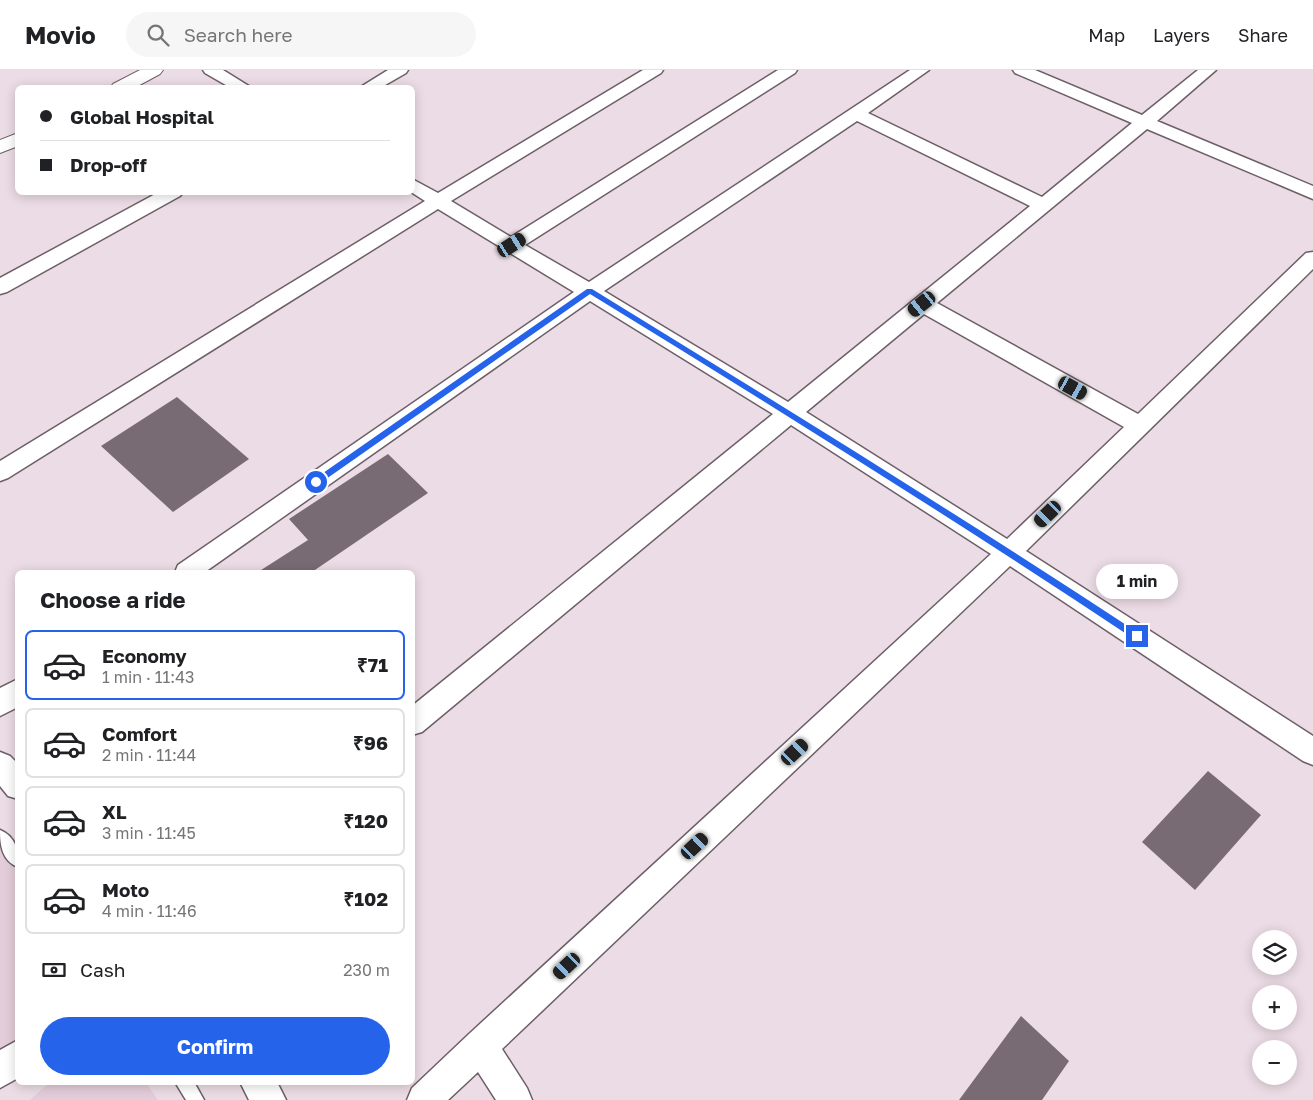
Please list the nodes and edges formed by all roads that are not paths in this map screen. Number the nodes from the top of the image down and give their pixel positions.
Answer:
1 (154, 70) edge
2 (212, 70) edge
3 (400, 70) edge
4 (655, 70) edge
5 (789, 70) edge
6 (921, 70) edge
7 (1021, 70) edge
8 (1064, 70) edge
9 (1208, 70) edge
10 (1050, 82) junction
11 (125, 85) edge
12 (239, 85) edge
13 (372, 85) edge
14 (856, 114) junction
15 (1146, 121) junction
16 (15, 140) edge
17 (0, 147) edge
18 (415, 187) edge
19 (1313, 193) edge
20 (169, 195) edge
21 (438, 201) junction
22 (1044, 204) junction
23 (512, 245) junction
24 (1313, 258) edge
25 (0, 287) edge
26 (590, 291) junction
27 (922, 304) junction
28 (788, 413) junction
29 (1140, 425) junction
30 (0, 472) edge
31 (1009, 552) junction
32 (190, 570) edge
33 (15, 693) edge
34 (0, 704) edge
35 (415, 720) edge
36 (1313, 752) edge
37 (0, 765) edge
38 (15, 782) edge
39 (0, 837) edge
40 (15, 856) edge
41 (481, 1046) junction
42 (15, 1058) edge
43 (0, 1071) edge
44 (185, 1085) edge
45 (258, 1085) edge
46 (196, 1100) edge
47 (269, 1100) edge
48 (424, 1100) edge
49 (515, 1100) edge

1 - 11 street
2 - 12 street
3 - 13 street
4 - 21 street
5 - 23 street
6 - 14 street
7 - 10 street
8 - 10 street
9 - 15 street
10 - 15 street
14 - 22 street
14 - 26 street
15 - 19 street
15 - 22 street
16 - 17 street
18 - 21 street
20 - 25 street
21 - 23 street
21 - 30 street
22 - 27 street
23 - 26 street
24 - 29 street
26 - 28 street
26 - 32 street
27 - 28 street
27 - 29 street
28 - 31 street
28 - 35 street
29 - 31 street
31 - 36 street
31 - 41 street
33 - 34 street
37 - 38 street
39 - 40 lane
41 - 48 street
41 - 49 street
42 - 43 street
44 - 46 lane
45 - 47 street

